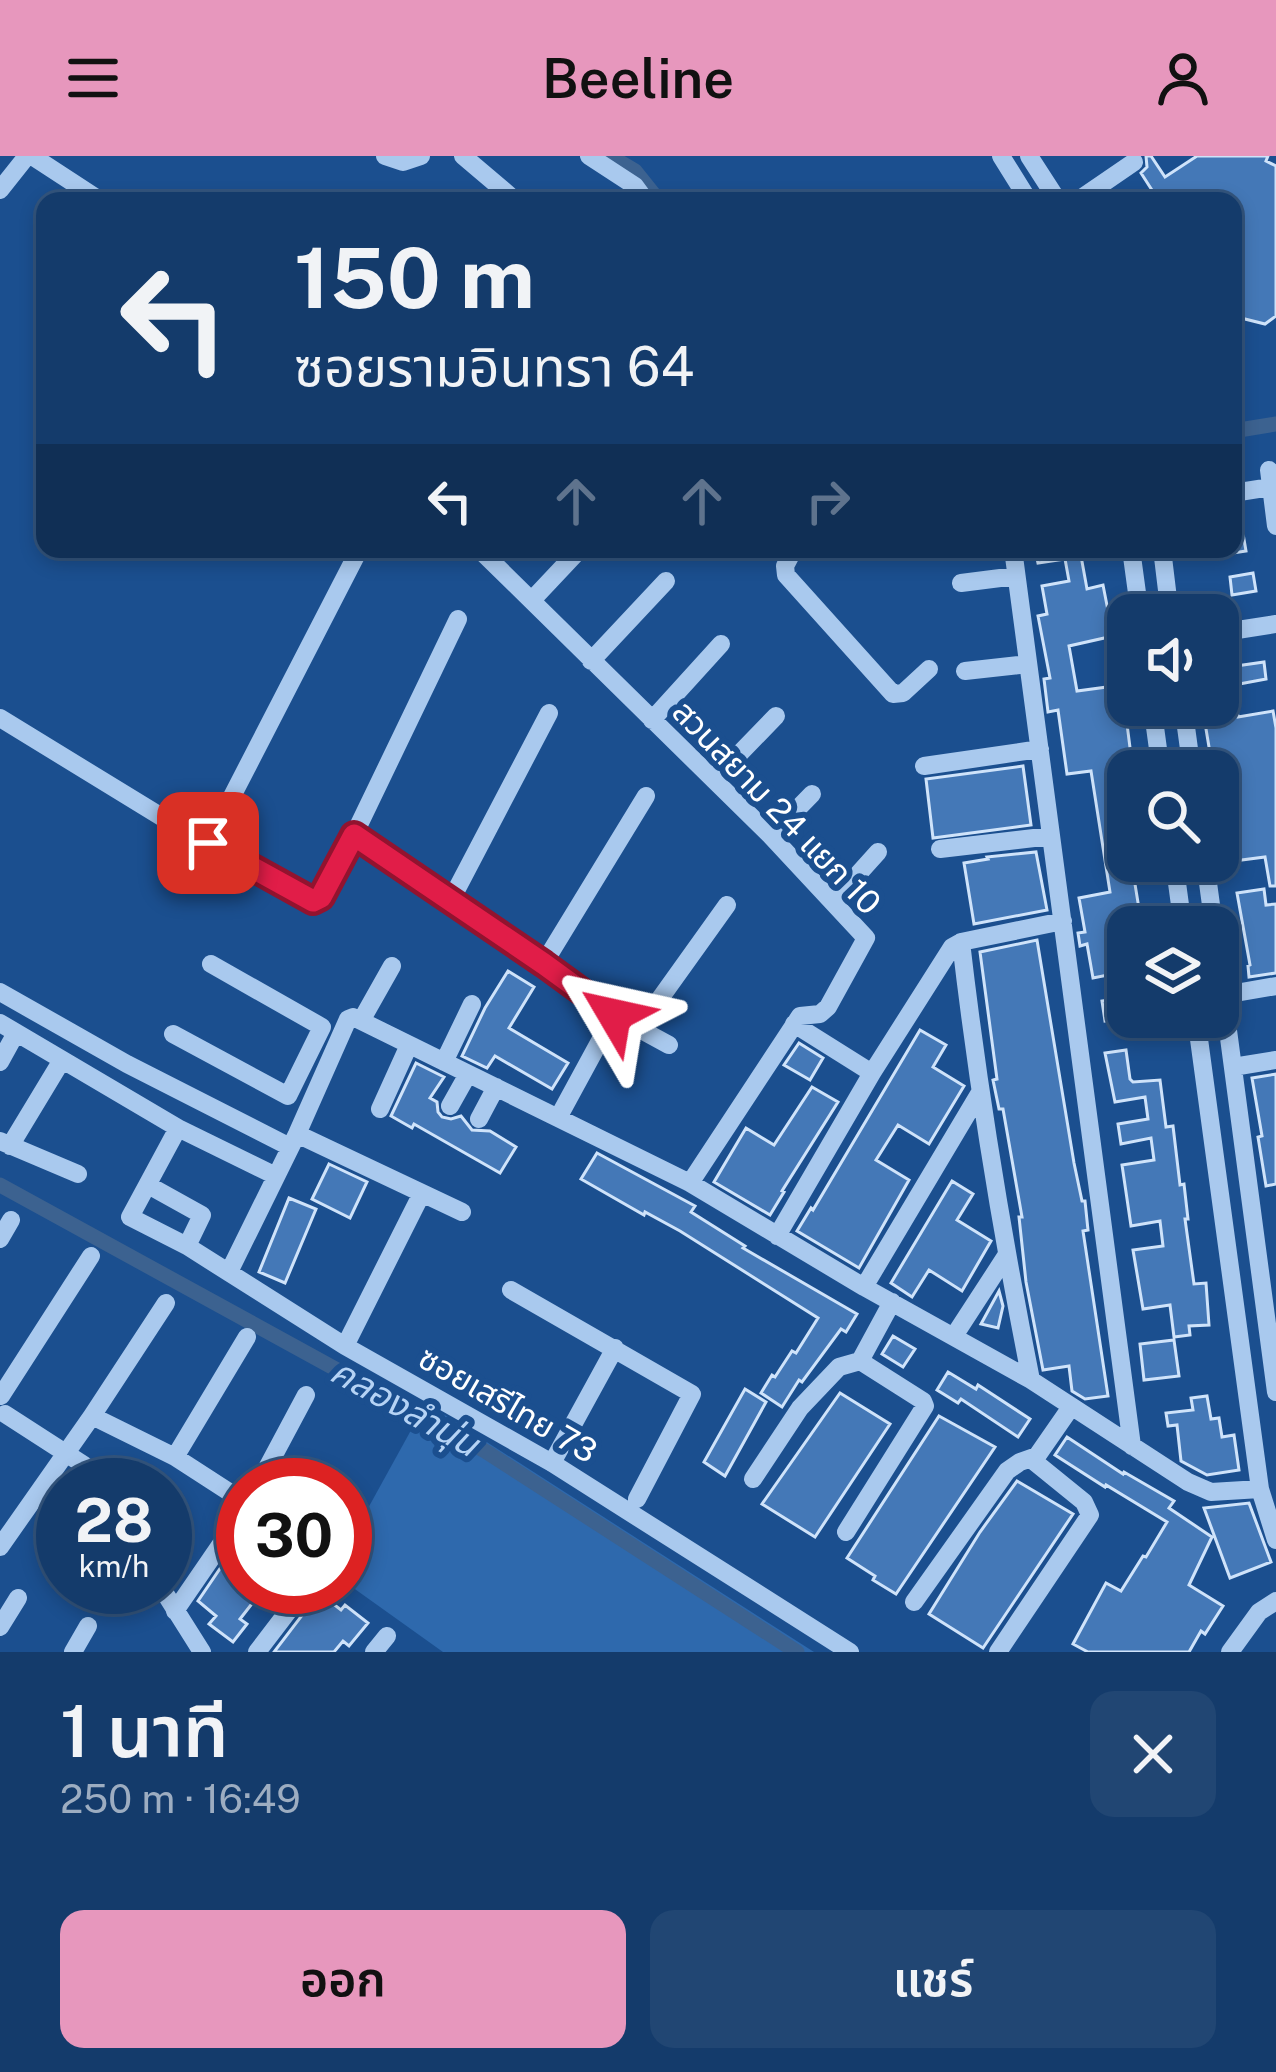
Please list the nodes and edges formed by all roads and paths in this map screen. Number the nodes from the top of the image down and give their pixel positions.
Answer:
1 (30, 156) edge
2 (385, 156) edge
3 (421, 156) edge
4 (463, 156) edge
5 (589, 156) edge
6 (1029, 156) edge
7 (1008, 162) edge
8 (1134, 162) dead end
9 (62, 164) edge
10 (0, 190) edge
11 (91, 192) edge
12 (505, 192) edge
13 (639, 192) edge
14 (1024, 192) edge
15 (1052, 192) edge
16 (1090, 192) edge
17 (1242, 490) edge
18 (1276, 526) edge
19 (354, 558) edge
20 (488, 558) edge
21 (572, 558) edge
22 (789, 558) edge
23 (1013, 558) edge
24 (1132, 558) edge
25 (1163, 558) edge
26 (1016, 576) junction
27 (666, 581) dead end
28 (961, 584) dead end
29 (1137, 594) edge
30 (1167, 594) edge
31 (532, 600) junction
32 (458, 619) dead end
33 (1276, 624) edge
34 (1239, 630) edge
35 (722, 644) dead end
36 (591, 661) junction
37 (1028, 664) junction
38 (929, 669) dead end
39 (964, 671) dead end
40 (549, 713) dead end
41 (776, 716) dead end
42 (0, 718) edge
43 (652, 720) junction
44 (1040, 749) junction
45 (924, 766) dead end
46 (714, 780) junction
47 (812, 794) dead end
48 (646, 796) dead end
49 (354, 835) junction
50 (771, 836) junction
51 (1052, 836) junction
52 (208, 843) junction
53 (940, 848) dead end
54 (878, 852) dead end
55 (451, 900) junction
56 (833, 902) junction
57 (727, 905) dead end
58 (1063, 921) junction
59 (961, 942) junction
60 (211, 964) dead end
61 (544, 964) junction
62 (392, 966) dead end
63 (1276, 986) edge
64 (0, 992) edge
65 (1239, 992) edge
66 (472, 1004) dead end
67 (614, 1015) junction
68 (361, 1021) junction
69 (794, 1024) junction
70 (8, 1028) edge
71 (638, 1028) junction
72 (173, 1034) dead end
73 (1199, 1038) edge
74 (1229, 1038) edge
75 (409, 1045) junction
76 (669, 1045) dead end
77 (62, 1060) junction
78 (1276, 1060) edge
79 (0, 1062) edge
80 (444, 1062) junction
81 (1233, 1067) junction
82 (872, 1073) junction
83 (468, 1074) junction
84 (496, 1087) junction
85 (979, 1094) junction
86 (288, 1096) junction
87 (310, 1104) junction
88 (450, 1106) dead end
89 (380, 1108) dead end
90 (558, 1118) junction
91 (479, 1119) dead end
92 (178, 1128) junction
93 (293, 1140) junction
94 (5, 1144) edge
95 (78, 1174) dead end
96 (276, 1176) junction
97 (690, 1183) junction
98 (148, 1185) junction
99 (422, 1193) junction
100 (462, 1212) dead end
101 (11, 1220) dead end
102 (776, 1236) junction
103 (0, 1238) edge
104 (1254, 1241) junction
105 (187, 1246) junction
106 (1227, 1246) junction
107 (91, 1256) dead end
108 (1006, 1256) junction
109 (229, 1272) junction
110 (864, 1287) junction
111 (511, 1290) dead end
112 (892, 1302) junction
113 (166, 1303) dead end
114 (954, 1336) junction
115 (247, 1337) dead end
116 (345, 1346) junction
117 (615, 1348) junction
118 (860, 1360) junction
119 (1031, 1380) junction
120 (1276, 1392) edge
121 (306, 1395) dead end
122 (1, 1406) edge
123 (1071, 1407) junction
124 (92, 1416) junction
125 (1132, 1446) junction
126 (64, 1453) junction
127 (176, 1457) junction
128 (72, 1458) edge
129 (272, 1458) edge
130 (1031, 1460) junction
131 (552, 1463) junction
132 (753, 1479) dead end
133 (216, 1483) edge
134 (1260, 1489) junction
135 (637, 1499) dead end
136 (846, 1532) dead end
137 (1276, 1540) edge
138 (0, 1547) edge
139 (216, 1551) edge
140 (192, 1586) edge
141 (18, 1598) dead end
142 (1276, 1601) edge
143 (914, 1602) dead end
144 (177, 1614) edge
145 (286, 1614) edge
146 (88, 1626) dead end
147 (0, 1628) edge
148 (73, 1652) edge
149 (202, 1652) edge
150 (257, 1652) edge
151 (850, 1652) edge
152 (998, 1652) edge
153 (1230, 1652) edge

1 - 9 street
1 - 10 street
2 - 3 street
4 - 12 street
5 - 13 street
6 - 15 street
7 - 14 street
8 - 16 street
9 - 11 street
17 - 18 street
19 - 52 street
20 - 31 street, สวนสยาม 24 แยก 10
21 - 31 street
22 - 38 street
23 - 26 street
24 - 29 street
25 - 30 street
26 - 28 street
26 - 37 street
27 - 36 street
31 - 36 street, สวนสยาม 24 แยก 10
32 - 49 street
33 - 34 street
35 - 43 street
36 - 43 street, สวนสยาม 24 แยก 10
37 - 39 street
37 - 44 street
40 - 55 street
41 - 46 street
42 - 52 street
43 - 46 street, สวนสยาม 24 แยก 10
44 - 45 street
44 - 51 street
46 - 50 street, สวนสยาม 24 แยก 10
47 - 50 street
48 - 61 street
49 - 52 street
49 - 55 street
50 - 56 street, สวนสยาม 24 แยก 10
51 - 53 street
51 - 58 street
54 - 56 street
55 - 61 street
56 - 69 street, สวนสยาม 24 แยก 10
57 - 71 street
58 - 59 street
58 - 125 street
59 - 82 street
59 - 85 street
60 - 86 street
61 - 67 street
62 - 68 street
63 - 65 street
64 - 93 street
66 - 80 street
67 - 71 street
67 - 90 street
68 - 75 street
68 - 87 street
69 - 82 street
69 - 97 street, สวนสยาม 24 แยก 10
70 - 77 street
70 - 79 street
71 - 76 street
72 - 86 street
73 - 106 street
74 - 81 street
75 - 80 street
75 - 89 street
77 - 92 street
77 - 94 street
78 - 81 street
80 - 83 street
81 - 104 street
82 - 102 street
83 - 84 street
83 - 88 street
84 - 90 street
84 - 91 street
85 - 108 street
85 - 110 street
86 - 87 street
87 - 93 street
90 - 97 street
92 - 96 street
92 - 98 street
93 - 96 street
93 - 99 street
94 - 95 street
96 - 109 street
97 - 102 street
98 - 105 street
98 - 105 street, ซอยเสรีไทย 73
99 - 100 street
99 - 116 street
101 - 103 street
102 - 110 street
104 - 106 street
104 - 120 street
105 - 109 street, ซอยเสรีไทย 73
106 - 134 street
107 - 122 street
108 - 114 street
108 - 119 street
109 - 116 street, ซอยเสรีไทย 73
110 - 112 street
111 - 117 street
112 - 114 street
112 - 118 street
113 - 124 street
114 - 119 street
115 - 127 street
116 - 131 street, ซอยเสรีไทย 73
117 - 131 street
117 - 135 street
118 - 132 street
118 - 136 street
119 - 123 street
121 - 129 street
122 - 126 street
123 - 125 street
123 - 130 street
124 - 126 street
124 - 127 street
125 - 134 street
126 - 128 street
126 - 138 street
127 - 133 street
130 - 143 street
130 - 152 street
131 - 151 street, ซอยเสรีไทย 73
134 - 137 street
139 - 140 street
141 - 147 street
142 - 153 street
144 - 149 street
145 - 150 street
146 - 148 street

